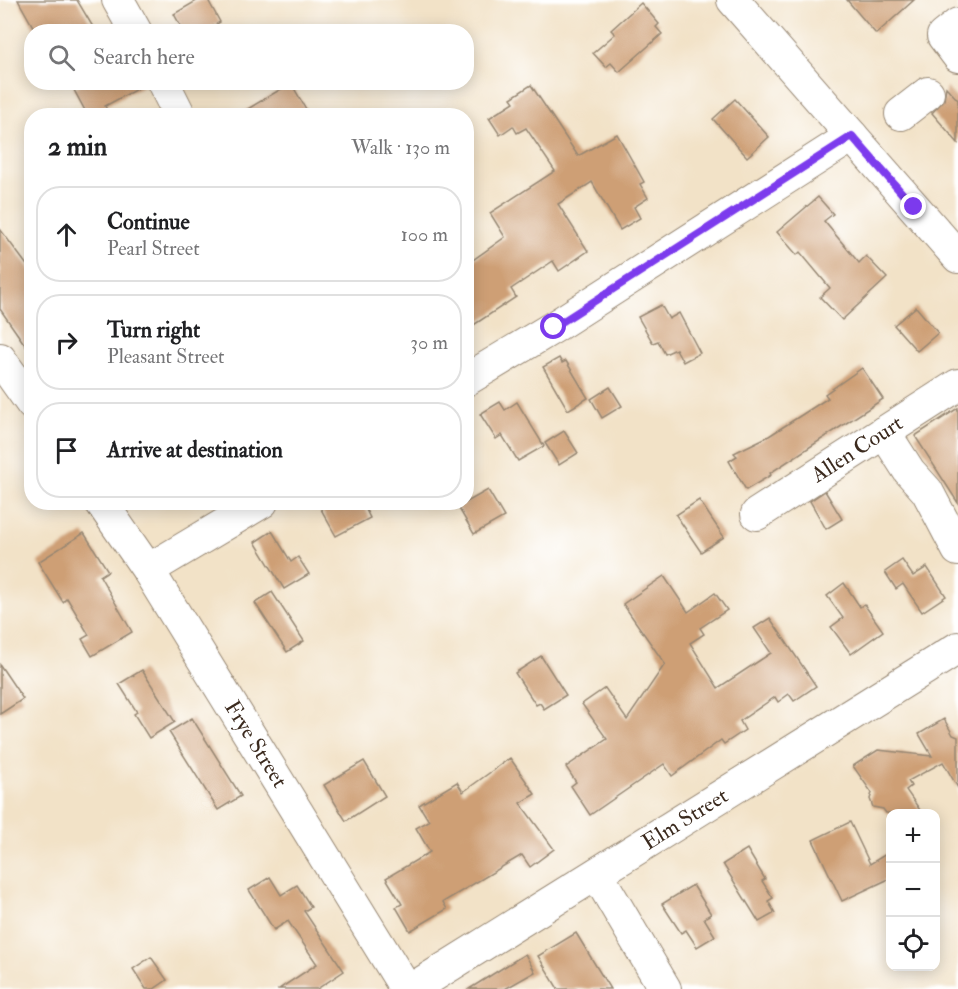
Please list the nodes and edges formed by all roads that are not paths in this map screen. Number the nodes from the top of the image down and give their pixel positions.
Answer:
1 (118, 0) edge
2 (733, 0) edge
3 (132, 24) edge
4 (958, 24) edge
5 (958, 56) edge
6 (943, 81) edge
7 (167, 90) edge
8 (176, 108) edge
9 (901, 114) dead end
10 (852, 136) junction
11 (958, 257) edge
12 (0, 359) edge
13 (474, 375) edge
14 (958, 385) edge
15 (24, 393) edge
16 (884, 432) junction
17 (107, 510) edge
18 (249, 510) edge
19 (757, 514) dead end
20 (958, 549) edge
21 (148, 570) junction
22 (958, 649) edge
23 (597, 874) junction
24 (406, 989) edge
25 (412, 989) edge
26 (665, 989) edge

1 - 3 street
2 - 10 street
4 - 5 street
6 - 9 street
7 - 8 street
10 - 11 street
10 - 13 street
12 - 15 street
14 - 16 street, Allen Court
16 - 19 street, Allen Court
16 - 20 street
17 - 21 street, Frye Street
18 - 21 street
21 - 24 street, Frye Street
22 - 23 street, Elm Street
23 - 25 street, Elm Street
23 - 26 street

